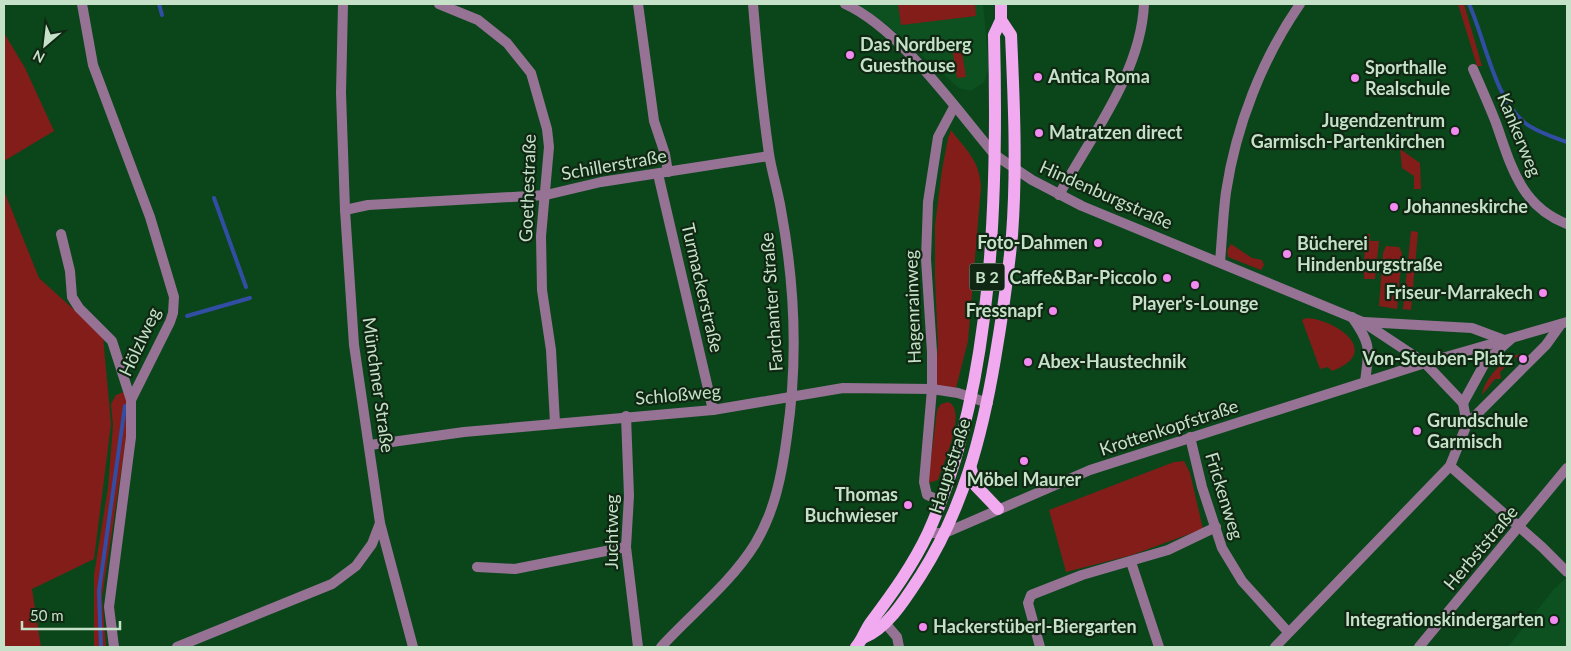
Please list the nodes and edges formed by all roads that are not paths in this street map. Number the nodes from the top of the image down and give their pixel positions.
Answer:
1 (82, 4) edge
2 (343, 4) edge
3 (439, 4) edge
4 (638, 4) edge
5 (753, 4) edge
6 (845, 4) edge
7 (1000, 4) edge
8 (1144, 4) edge
9 (1300, 4) edge
10 (1001, 20) junction
11 (1473, 69) dead end
12 (954, 107) junction
13 (995, 155) junction
14 (770, 156) junction
15 (1014, 169) junction
16 (663, 173) junction
17 (546, 195) junction
18 (1059, 195) junction
19 (344, 210) junction
20 (1567, 224) edge
21 (61, 234) dead end
22 (1220, 262) junction
23 (985, 303) junction
24 (1004, 305) junction
25 (1351, 316) junction
26 (1363, 322) junction
27 (1564, 323) edge
28 (1509, 338) junction
29 (1425, 363) junction
30 (1364, 382) junction
31 (932, 389) junction
32 (793, 396) junction
33 (970, 399) junction
34 (131, 400) junction
35 (988, 403) junction
36 (1463, 403) junction
37 (713, 410) junction
38 (626, 416) junction
39 (555, 423) junction
40 (1467, 424) junction
41 (1190, 437) junction
42 (370, 445) junction
43 (1450, 466) junction
44 (1567, 468) edge
45 (971, 469) junction
46 (940, 501) junction
47 (998, 509) junction
48 (380, 522) junction
49 (1216, 527) junction
50 (1520, 528) junction
51 (928, 533) junction
52 (945, 533) junction
53 (626, 547) junction
54 (1131, 562) junction
55 (477, 567) dead end
56 (1567, 572) edge
57 (885, 623) junction
58 (1288, 632) junction
59 (860, 643) edge
60 (114, 647) edge
61 (177, 647) edge
62 (413, 647) edge
63 (638, 647) edge
64 (661, 647) edge
65 (899, 647) edge
66 (1040, 647) edge
67 (1159, 647) edge
68 (1275, 647) edge
69 (1419, 647) edge

1 - 34 street, Hölzlweg
2 - 19 street, Münchner Straße
3 - 17 street, Goethestraße
4 - 16 street, Turmackerstraße
5 - 14 street, Farchanter Straße
6 - 12 street, Hindenburgstraße
7 - 10 main road, Hauptstraße / B 2
8 - 18 street
9 - 22 street
10 - 13 main road, Hauptstraße / B 2
10 - 15 main road, Hauptstraße / B 2
11 - 20 street, Kankerweg
12 - 13 street, Hindenburgstraße
12 - 31 street, Hagenrainweg
13 - 15 street, Hindenburgstraße
13 - 23 main road, Hauptstraße / B 2
14 - 16 street, Schillerstraße
14 - 32 street, Farchanter Straße
15 - 18 street, Hindenburgstraße
15 - 24 main road, Hauptstraße / B 2
16 - 17 street, Schillerstraße
16 - 37 street, Turmackerstraße
17 - 19 street, Schillerstraße
17 - 39 street, Goethestraße
18 - 22 street, Hindenburgstraße
19 - 42 street, Münchner Straße
21 - 34 street
22 - 25 street, Hindenburgstraße
23 - 24 main road, B 2
23 - 33 main road, Hauptstraße / B 2
24 - 35 main road, Hauptstraße / B 2
25 - 26 street, Hindenburgstraße
25 - 30 street
26 - 28 street, Hindenburgstraße
26 - 29 street, Hindenburgstraße
27 - 28 street
27 - 40 street
28 - 29 street
28 - 36 street
29 - 30 street, Krottenkopfstraße
29 - 36 street, Hindenburgstraße
30 - 41 street, Krottenkopfstraße
31 - 32 street, Schloßweg
31 - 33 street, Schloßweg
31 - 46 street, Hagenrainweg
32 - 37 street, Schloßweg
32 - 64 street, Farchanter Straße
33 - 35 street, Schloßweg
33 - 46 main road, Hauptstraße / B 2
34 - 60 street, Hölzlweg
35 - 45 main road, Hauptstraße / B 2
36 - 40 street
37 - 38 street, Schloßweg
38 - 39 street, Schloßweg
38 - 53 street, Juchtweg
39 - 42 street, Schloßweg
40 - 43 street
41 - 47 street, Krottenkopfstraße
41 - 49 street, Frickenweg
42 - 48 street, Münchner Straße
43 - 50 street
43 - 58 street
44 - 50 street, Herbststraße
45 - 47 main road
45 - 52 main road, Hauptstraße / B 2
46 - 51 main road, Hauptstraße / B 2
47 - 52 street, Krottenkopfstraße
48 - 61 street, Münchner Straße
48 - 62 street
49 - 54 street
49 - 58 street, Frickenweg
50 - 56 street
50 - 69 street, Herbststraße
51 - 52 street, Krottenkopfstraße
51 - 59 main road, Hauptstraße / B 2
52 - 57 main road, Hauptstraße / B 2
53 - 55 street
53 - 63 street, Juchtweg
54 - 66 street
54 - 67 street
57 - 59 main road, Hauptstraße / B 2
57 - 65 street
58 - 68 street

